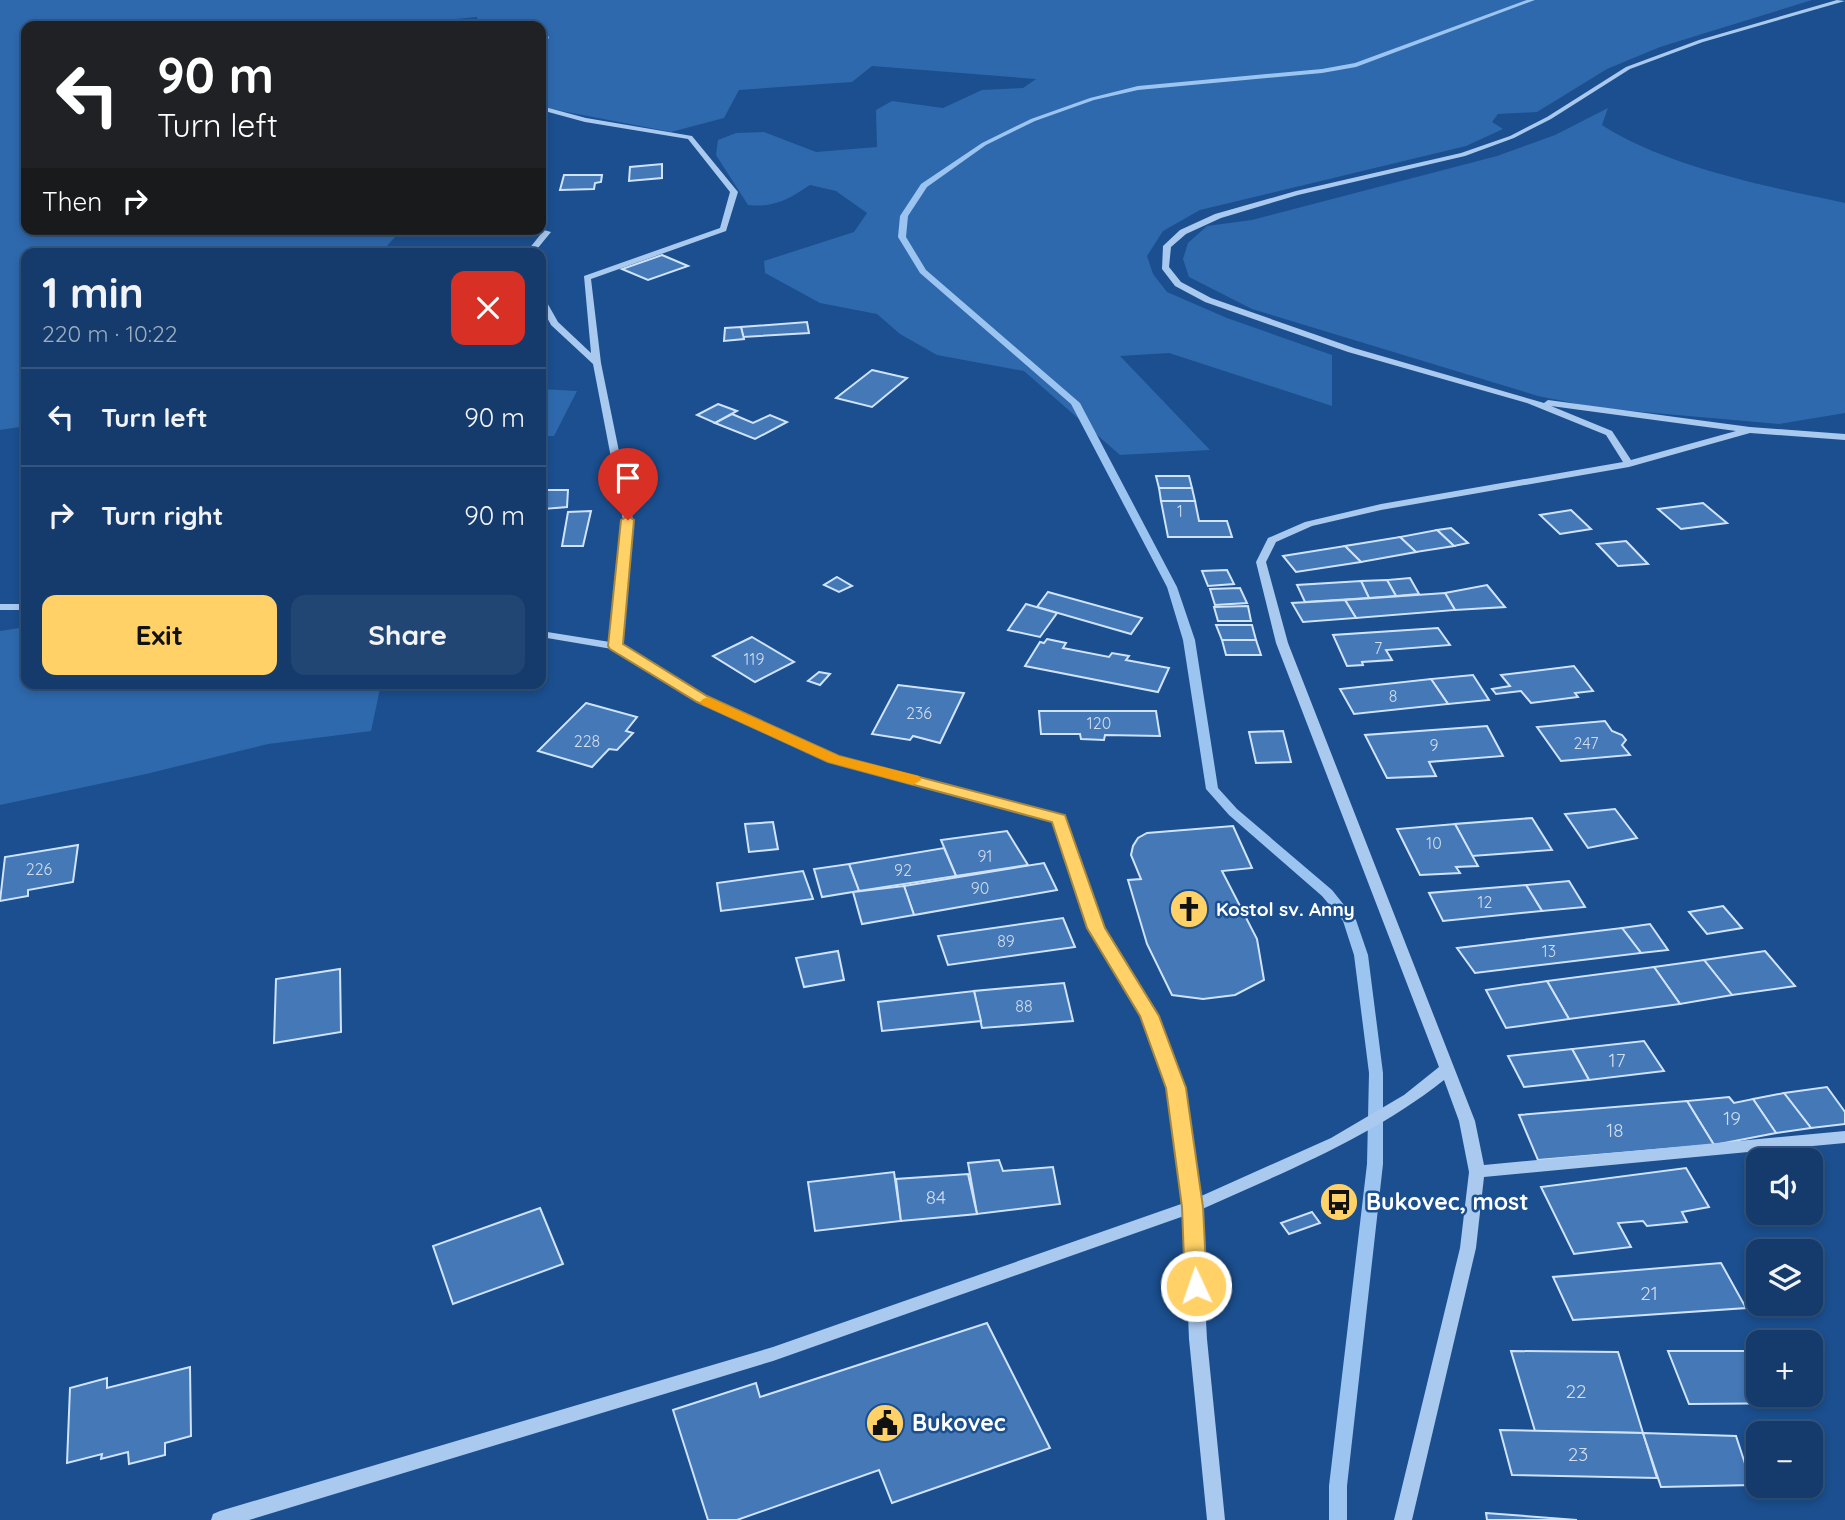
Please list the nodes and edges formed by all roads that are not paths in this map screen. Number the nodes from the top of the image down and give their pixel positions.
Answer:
1 (1843, 0) edge
2 (546, 109) edge
3 (546, 308) edge
4 (597, 363) junction
5 (1530, 401) junction
6 (1750, 430) junction
7 (1845, 437) edge
8 (1629, 464) junction
9 (21, 607) edge
10 (0, 609) edge
11 (546, 635) edge
12 (615, 646) junction
13 (1447, 1069) junction
14 (1845, 1137) edge
15 (1336, 1142) joint
16 (1477, 1172) junction
17 (1192, 1207) junction
18 (220, 1520) edge
19 (1216, 1520) edge
20 (1403, 1520) edge

1 - 5 street
2 - 4 street
3 - 4 street
4 - 12 street
5 - 6 street
5 - 8 street
6 - 7 street
6 - 8 street
8 - 13 street
9 - 10 street
11 - 12 street
12 - 17 street
13 - 15 street
13 - 16 street
14 - 16 street
15 - 17 street
16 - 20 street
17 - 18 street
17 - 19 street

